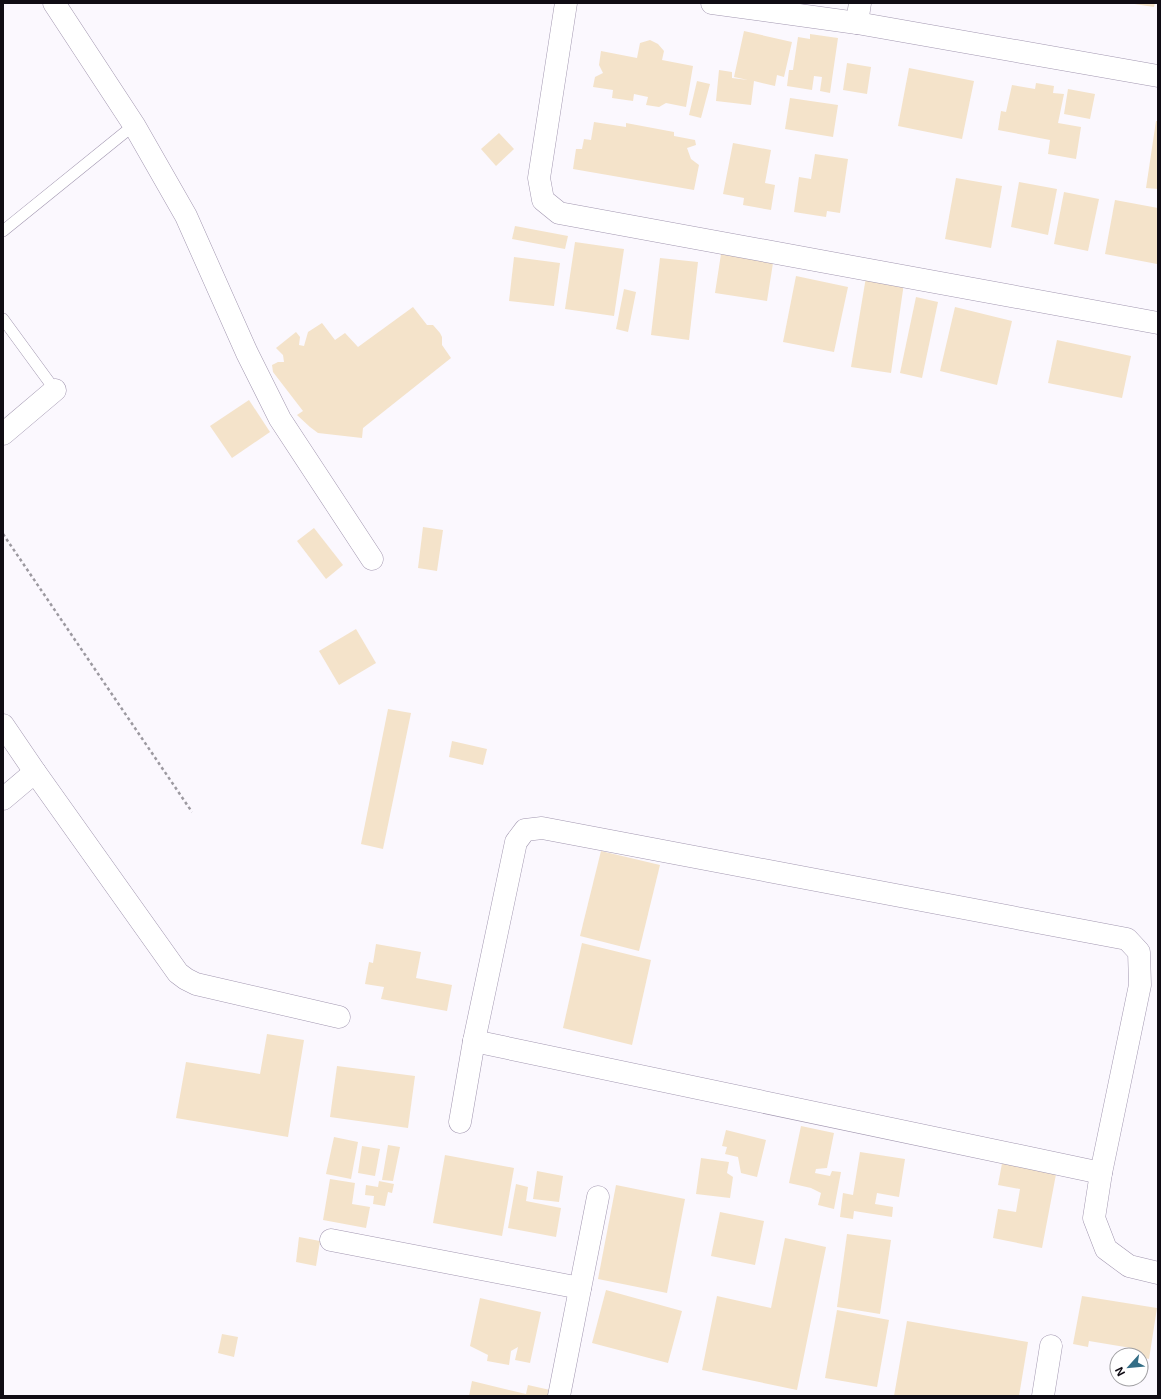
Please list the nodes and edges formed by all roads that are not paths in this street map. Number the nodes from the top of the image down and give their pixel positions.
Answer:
1 (54, 3) edge
2 (566, 3) edge
3 (712, 3) edge
4 (858, 13) edge
5 (1158, 76) edge
6 (134, 125) junction
7 (3, 231) edge
8 (3, 319) edge
9 (1158, 323) edge
10 (55, 390) joint
11 (3, 434) edge
12 (372, 559) dead end
13 (3, 725) edge
14 (35, 772) junction
15 (3, 799) edge
16 (339, 1017) dead end
17 (474, 1041) junction
18 (460, 1122) dead end
19 (1101, 1173) junction
20 (598, 1197) dead end
21 (331, 1240) dead end
22 (1158, 1273) edge
23 (580, 1288) junction
24 (1051, 1346) dead end
25 (560, 1396) edge
26 (1043, 1396) edge

1 - 6 street
2 - 9 street
3 - 4 street
4 - 5 street
6 - 7 lane
6 - 12 street
8 - 10 lane
10 - 11 street
13 - 14 street
14 - 15 street
14 - 16 street
17 - 18 street
17 - 19 street
17 - 19 street
19 - 22 street
20 - 23 street
21 - 23 street
23 - 25 street
24 - 26 street

